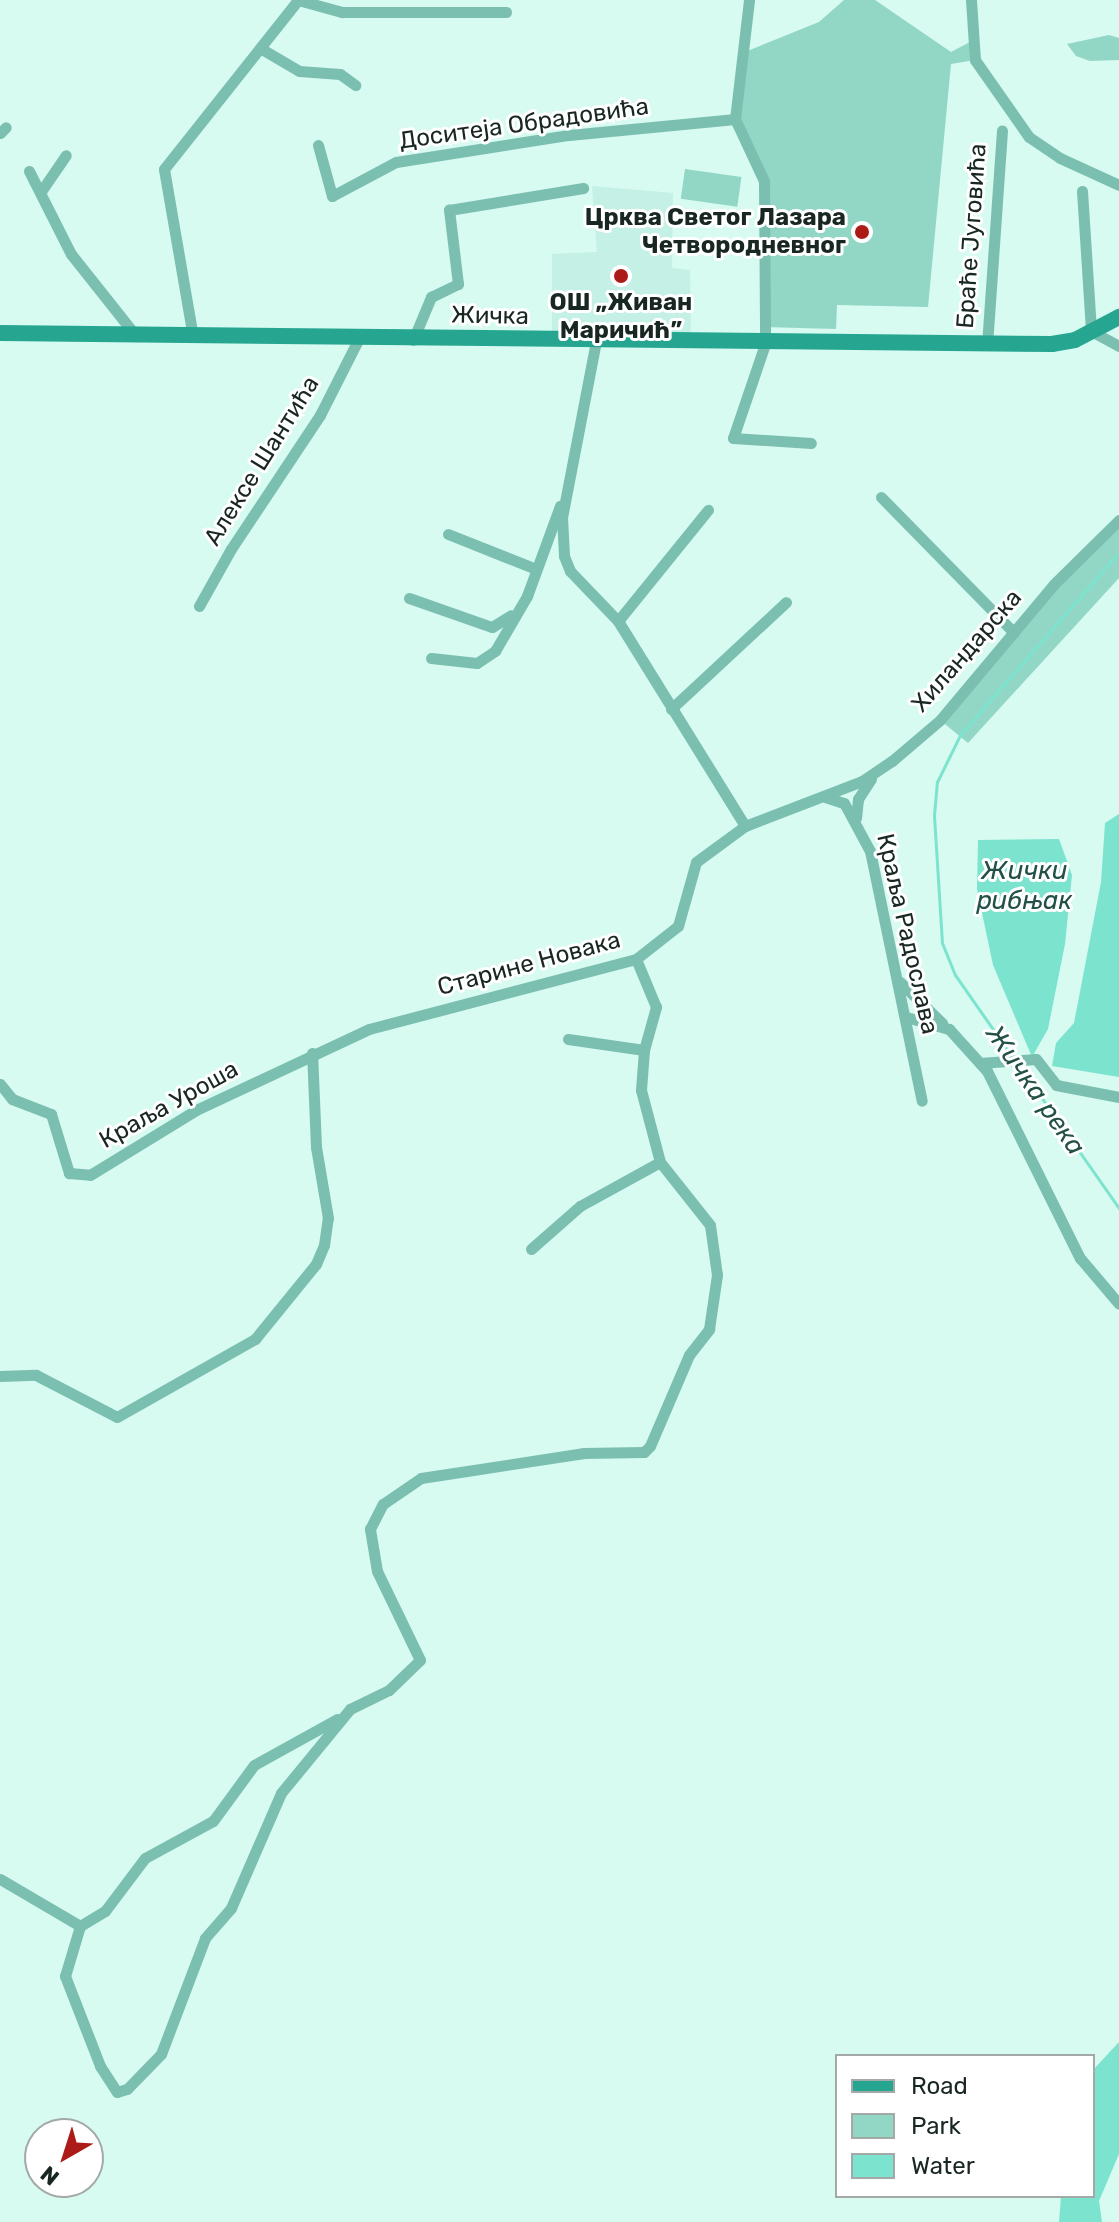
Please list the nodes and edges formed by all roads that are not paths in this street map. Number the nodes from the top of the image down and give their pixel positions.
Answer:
1 (749, 0) edge
2 (971, 0) edge
3 (506, 12) dead end
4 (260, 48) junction
5 (355, 85) dead end
6 (735, 119) junction
7 (1002, 131) dead end
8 (318, 145) dead end
9 (66, 155) dead end
10 (29, 171) dead end
11 (1119, 185) edge
12 (583, 188) dead end
13 (42, 190) junction
14 (1082, 191) dead end
15 (1119, 317) edge
16 (0, 333) edge
17 (1091, 333) junction
18 (136, 336) junction
19 (193, 337) junction
20 (359, 338) junction
21 (413, 340) junction
22 (596, 341) junction
23 (765, 344) junction
24 (987, 345) junction
25 (1119, 346) edge
26 (811, 443) dead end
27 (567, 490) junction
28 (881, 497) dead end
29 (708, 510) dead end
30 (1119, 520) edge
31 (448, 534) dead end
32 (548, 537) junction
33 (531, 567) junction
34 (409, 598) dead end
35 (786, 602) dead end
36 (199, 606) dead end
37 (618, 621) junction
38 (1014, 633) junction
39 (431, 658) dead end
40 (671, 709) junction
41 (877, 772) junction
42 (822, 797) junction
43 (856, 818) junction
44 (745, 826) junction
45 (636, 959) junction
46 (899, 980) junction
47 (906, 1017) junction
48 (949, 1029) junction
49 (568, 1039) dead end
50 (644, 1050) junction
51 (312, 1053) junction
52 (980, 1063) junction
53 (0, 1084) edge
54 (1119, 1097) edge
55 (922, 1101) dead end
56 (660, 1162) junction
57 (531, 1249) dead end
58 (1119, 1304) edge
59 (0, 1376) edge
60 (350, 1709) junction
61 (0, 1879) edge
62 (80, 1926) junction

1 - 6 street
2 - 11 street
3 - 4 street
4 - 5 street
4 - 19 street
6 - 8 street, Доситеја Обрадовића
6 - 23 street
7 - 24 street, Браће Југовића
9 - 13 street
10 - 13 street
12 - 21 street
13 - 18 street
14 - 17 street
15 - 17 main road
16 - 18 main road, Жичка
17 - 24 main road, Жичка
17 - 25 street
18 - 19 main road, Жичка
19 - 20 main road, Жичка
20 - 21 main road, Жичка
20 - 36 street, Алексе Шантића
21 - 22 main road, Жичка
22 - 23 main road, Жичка
22 - 27 street
23 - 24 main road, Жичка
23 - 26 street
27 - 32 street
27 - 37 street
28 - 38 street
29 - 37 street
30 - 38 street, Хиландарска
31 - 33 street
32 - 33 street
32 - 39 street
33 - 34 street
35 - 40 street
37 - 40 street
38 - 41 street, Хиландарска
40 - 44 street
41 - 42 street, Хиландарска
41 - 43 street
42 - 43 street, Краља Радослава
42 - 44 street, Хиландарска
43 - 46 street, Краља Радослава
44 - 45 street, Старине Новака
45 - 50 street
45 - 51 street, Старине Новака
46 - 47 street, Краља Радослава
46 - 48 street
47 - 48 street
47 - 55 street, Краља Радослава
48 - 52 street
49 - 50 street
50 - 56 street
51 - 53 street, Краља Уроша
51 - 59 street
52 - 54 street
52 - 58 street
56 - 57 street
56 - 60 street
60 - 62 street
60 - 62 street
61 - 62 street

